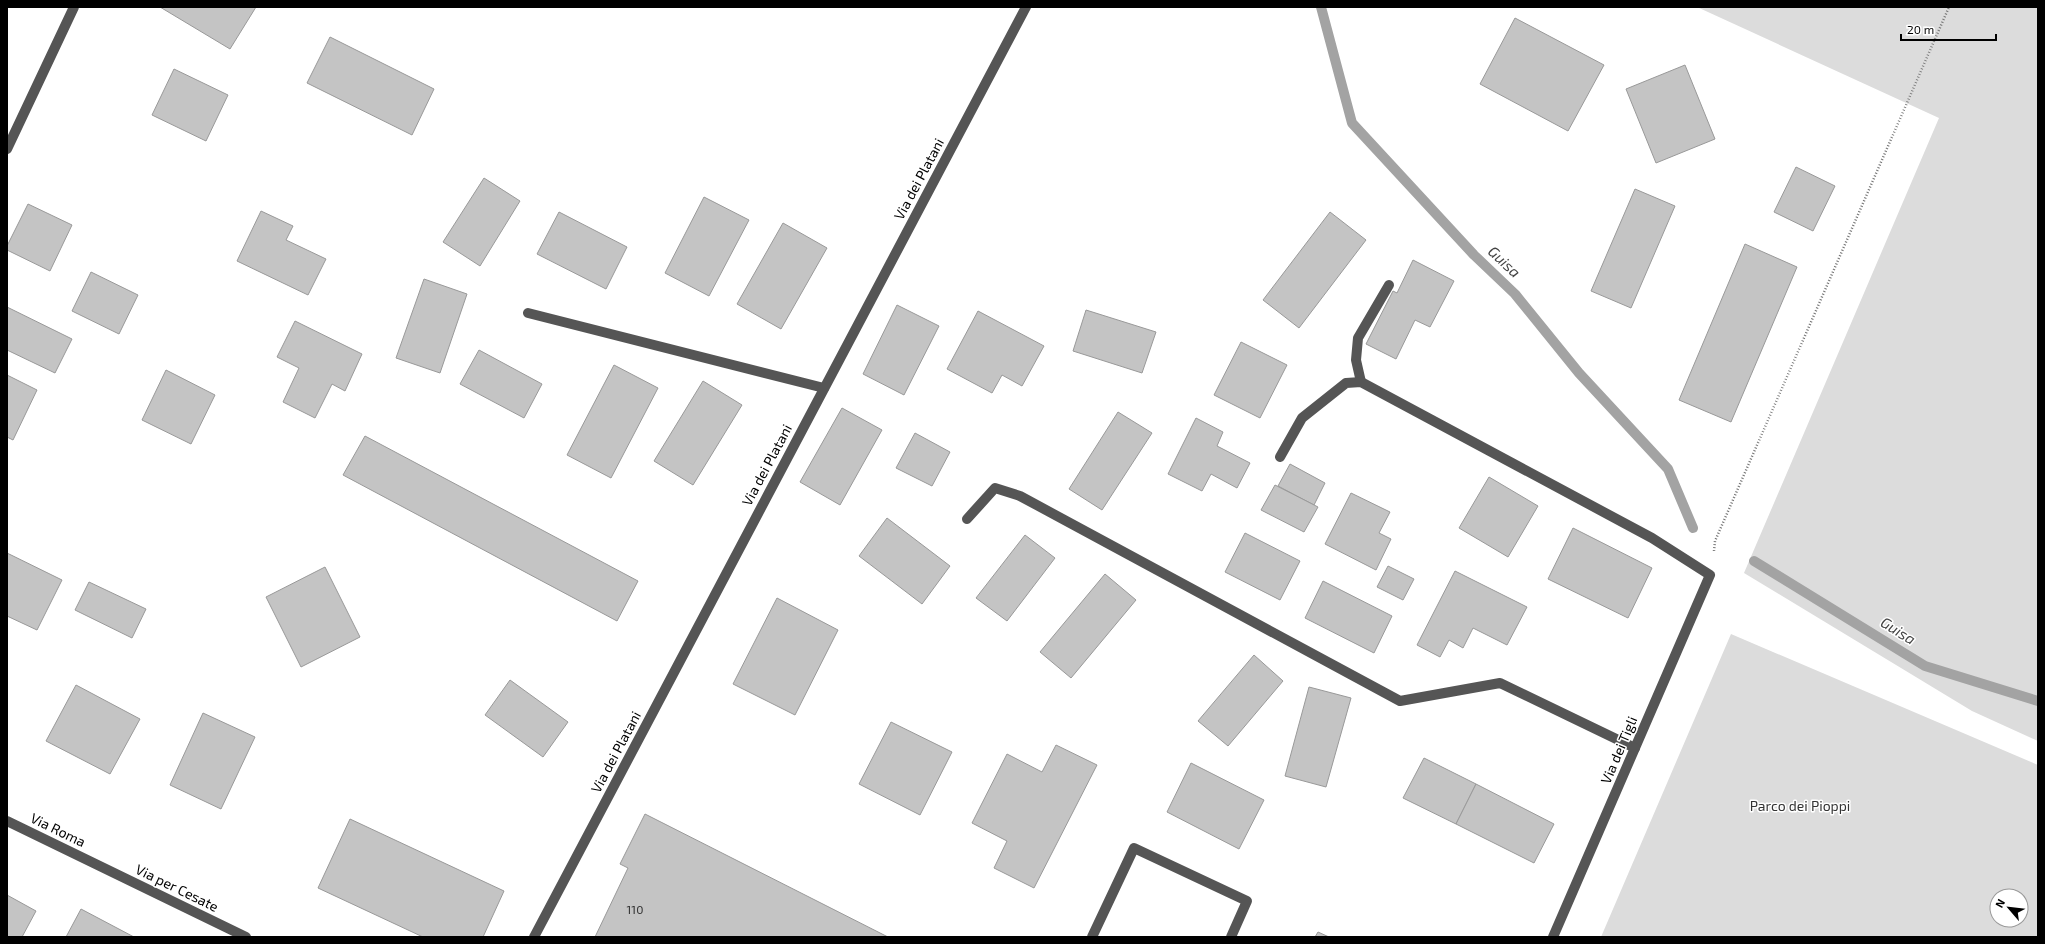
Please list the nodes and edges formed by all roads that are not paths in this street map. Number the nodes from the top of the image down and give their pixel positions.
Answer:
1 (74, 7) edge
2 (1026, 7) edge
3 (7, 149) edge
4 (1389, 285) dead end
5 (528, 313) dead end
6 (1361, 382) junction
7 (824, 388) junction
8 (1280, 457) dead end
9 (968, 518) dead end
10 (1635, 748) junction
11 (7, 820) edge
12 (97, 864) joint
13 (246, 937) edge
14 (534, 937) edge
15 (1092, 937) edge
16 (1231, 937) edge
17 (1553, 937) edge

1 - 3 street
2 - 7 street, Via dei Platani
4 - 6 street
5 - 7 street
6 - 8 street
6 - 10 street, Via dei Tigli
7 - 14 street, Via dei Platani
9 - 10 street
10 - 17 street, Via dei Tigli
11 - 12 street, Via Roma
12 - 13 street, Via per Cesate
15 - 16 street

